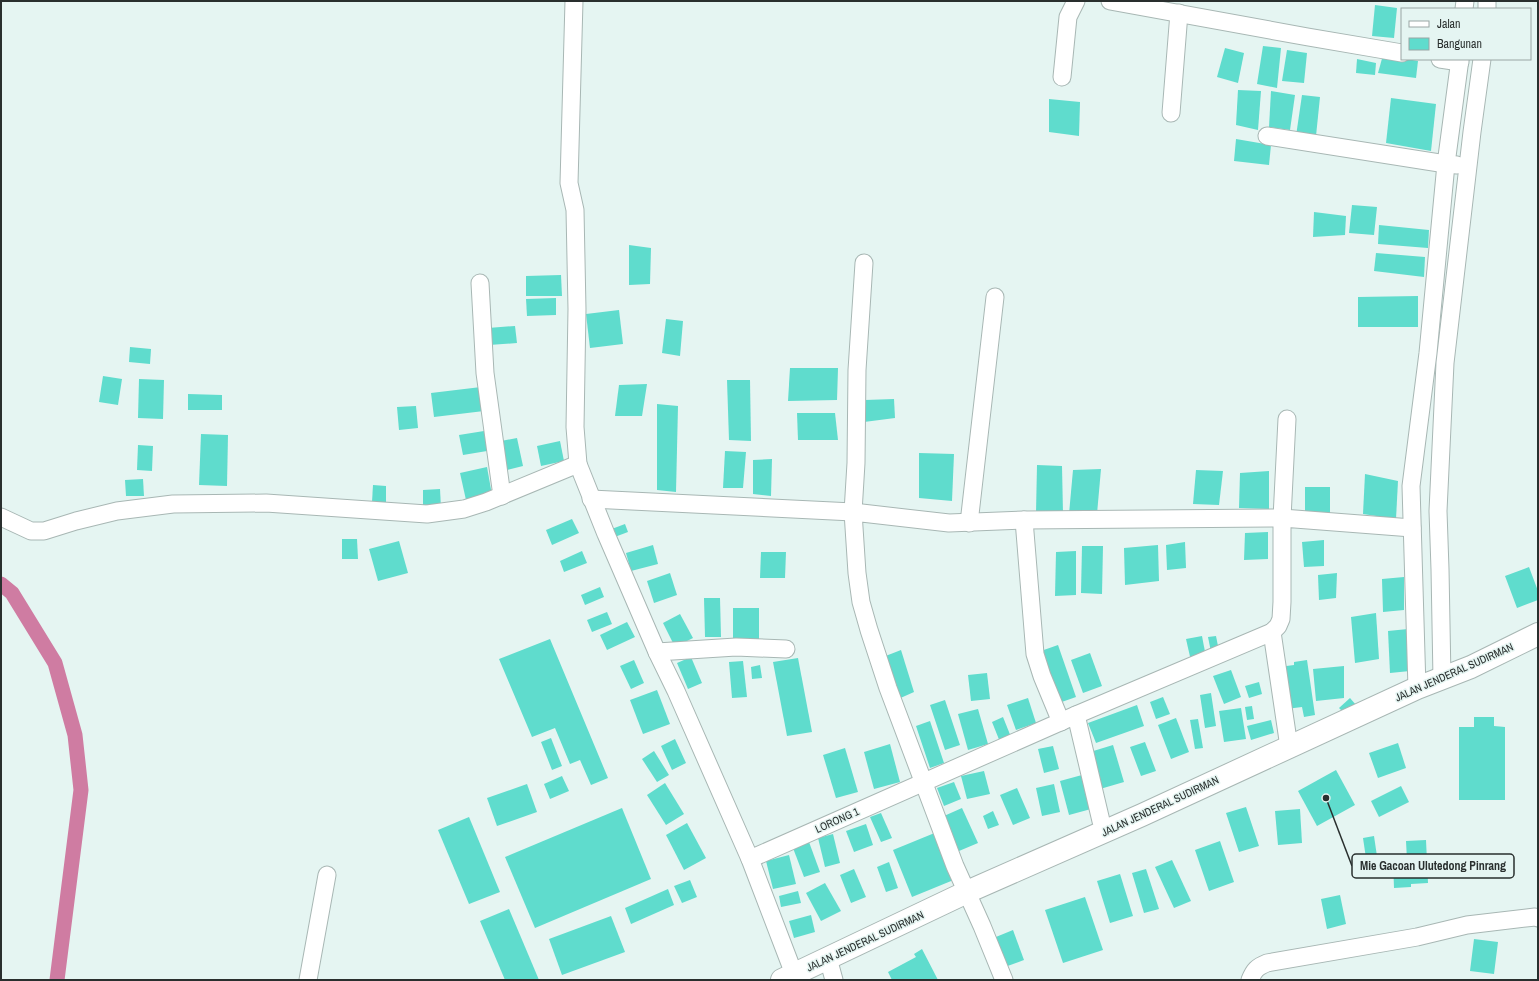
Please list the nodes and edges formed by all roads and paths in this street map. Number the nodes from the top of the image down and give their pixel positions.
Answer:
1 (574, 1) edge
2 (1076, 1) edge
3 (1110, 1) edge
4 (1179, 13) junction
5 (1401, 53) edge
6 (1450, 60) edge
7 (1482, 60) edge
8 (1460, 61) edge
9 (1062, 77) dead end
10 (1171, 113) dead end
11 (1267, 136) dead end
12 (1446, 164) junction
13 (1468, 165) junction
14 (864, 263) dead end
15 (480, 283) dead end
16 (995, 297) dead end
17 (1287, 419) dead end
18 (578, 464) junction
19 (502, 496) junction
20 (591, 499) junction
21 (854, 512) junction
22 (1, 517) edge
23 (1282, 518) junction
24 (1024, 520) junction
25 (969, 523) junction
26 (1412, 528) junction
27 (1272, 632) junction
28 (1538, 634) edge
29 (786, 649) dead end
30 (657, 652) junction
31 (1442, 679) junction
32 (1417, 688) junction
33 (1068, 718) junction
34 (1289, 747) junction
35 (924, 782) junction
36 (1105, 831) junction
37 (750, 859) junction
38 (327, 875) dead end
39 (967, 892) junction
40 (1538, 918) edge
41 (828, 958) junction
42 (788, 977) edge
43 (308, 980) edge
44 (834, 980) edge
45 (1004, 980) edge
46 (1250, 980) edge

1 - 18 street
2 - 9 street
3 - 4 street
4 - 5 street
4 - 10 street
6 - 8 street
7 - 13 street
8 - 12 street
11 - 12 street
12 - 13 street
12 - 26 street
13 - 31 street
14 - 21 street
15 - 19 street
16 - 25 street
17 - 23 street
18 - 19 street
18 - 20 street
19 - 22 street
20 - 21 street
20 - 30 street
21 - 25 street
21 - 35 street
23 - 24 street
23 - 26 street
23 - 27 street
24 - 25 street
24 - 33 street
26 - 32 street
27 - 33 street, LORONG 1
27 - 34 street
28 - 31 highway, JALAN JENDERAL SUDIRMAN
29 - 30 street
30 - 37 street
31 - 32 highway, JALAN JENDERAL SUDIRMAN
32 - 34 highway, JALAN JENDERAL SUDIRMAN
33 - 35 street, LORONG 1
33 - 36 street
34 - 36 highway, JALAN JENDERAL SUDIRMAN
35 - 37 street, LORONG 1
35 - 39 street
36 - 39 highway, JALAN JENDERAL SUDIRMAN
37 - 42 street
38 - 43 street
39 - 41 highway, JALAN JENDERAL SUDIRMAN
39 - 45 street
40 - 46 street
41 - 42 highway, JALAN JENDERAL SUDIRMAN
41 - 44 street

